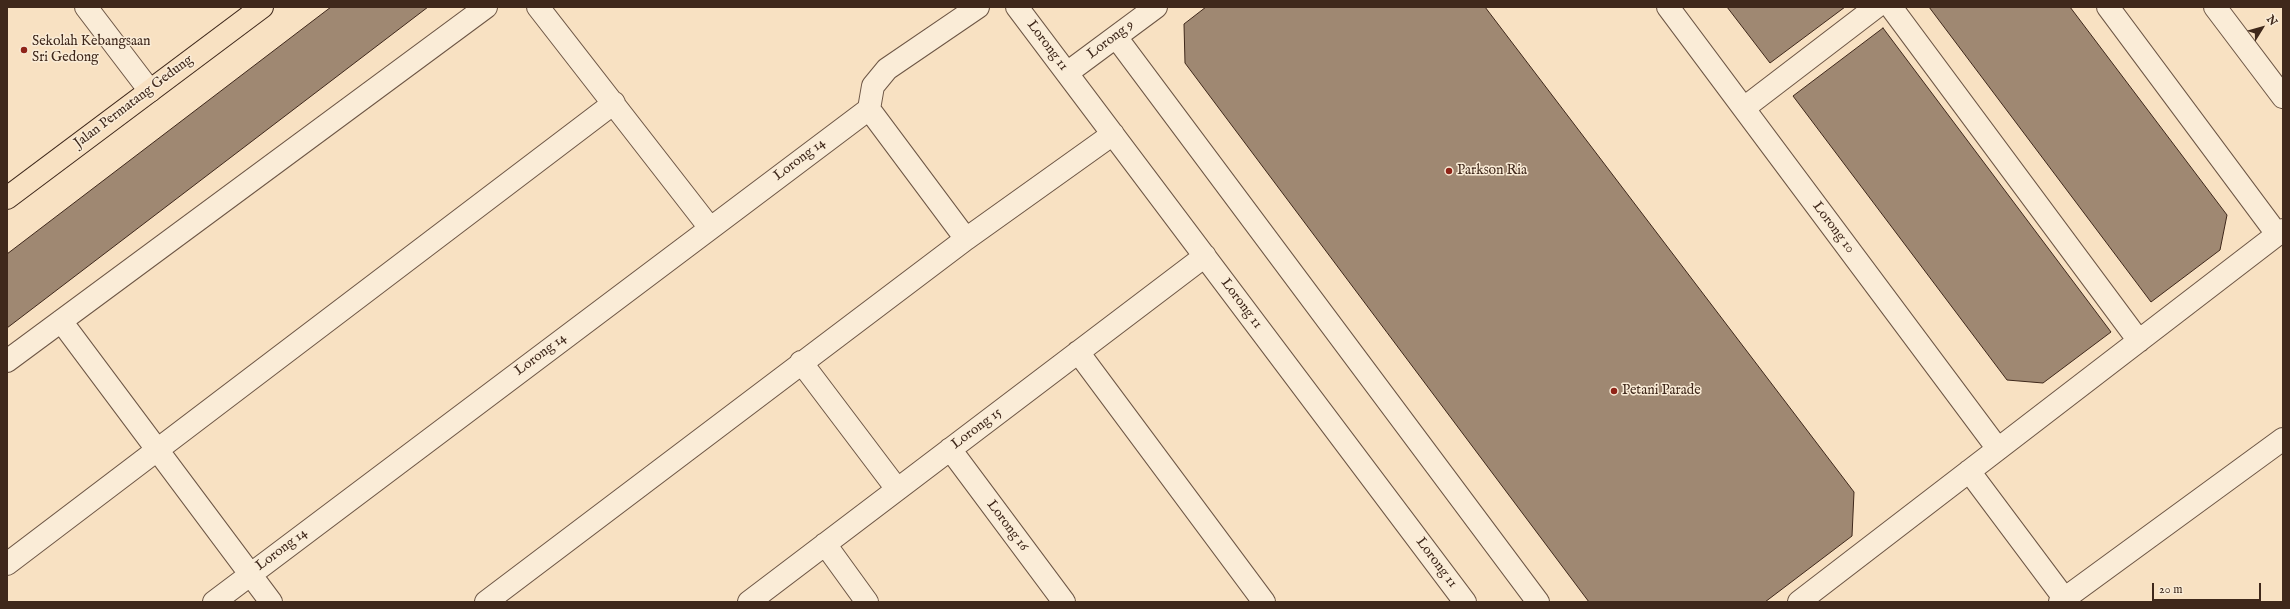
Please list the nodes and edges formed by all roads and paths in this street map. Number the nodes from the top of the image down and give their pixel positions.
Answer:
1 (86, 7) edge
2 (262, 7) edge
3 (486, 7) edge
4 (538, 7) edge
5 (978, 7) edge
6 (1018, 7) edge
7 (1156, 7) edge
8 (1668, 7) edge
9 (1876, 7) edge
10 (1891, 7) edge
11 (2108, 7) edge
12 (2216, 7) edge
13 (1116, 36) junction
14 (1067, 73) junction
15 (150, 91) junction
16 (2283, 97) edge
17 (614, 103) junction
18 (1744, 108) junction
19 (868, 109) junction
20 (1113, 134) junction
21 (7, 198) edge
22 (710, 228) junction
23 (2280, 232) edge
24 (966, 240) junction
25 (1205, 256) junction
26 (61, 321) junction
27 (2139, 341) junction
28 (1078, 352) junction
29 (7, 361) edge
30 (801, 362) junction
31 (2283, 439) edge
32 (157, 449) junction
33 (950, 449) junction
34 (1998, 449) junction
35 (1969, 471) junction
36 (897, 489) junction
37 (824, 544) junction
38 (7, 564) edge
39 (251, 574) junction
40 (1456, 599) edge
41 (2064, 601) edge
42 (214, 602) edge
43 (271, 602) edge
44 (486, 602) edge
45 (749, 602) edge
46 (867, 602) edge
47 (1064, 602) edge
48 (1264, 602) edge
49 (1538, 602) edge
50 (1799, 602) edge

1 - 15 street
2 - 15 main road, Jalan Permatang Gedung
3 - 26 street
4 - 17 street
5 - 19 street
6 - 14 street, Lorong 11
7 - 13 street, Lorong 9
8 - 18 street, Lorong 10
9 - 18 street
10 - 27 street
11 - 23 street
12 - 16 street
13 - 14 street, Lorong 9
13 - 49 street
14 - 20 street, Lorong 11
15 - 21 main road, Jalan Permatang Gedung
17 - 22 street
17 - 32 street
18 - 34 street, Lorong 10
19 - 22 street, Lorong 14
19 - 24 street
20 - 24 street
20 - 25 street, Lorong 11
22 - 39 street, Lorong 14
23 - 27 street
24 - 30 street
25 - 28 street, Lorong 15
25 - 40 street, Lorong 11
26 - 29 street
26 - 32 street
27 - 34 street
28 - 33 street, Lorong 15
28 - 48 street
30 - 36 street
30 - 44 street
31 - 41 street
32 - 38 street
32 - 39 street
33 - 36 street, Lorong 15
33 - 47 street, Lorong 16
34 - 35 street
35 - 41 street
35 - 50 street
36 - 37 street, Lorong 15
37 - 45 street, Lorong 15
37 - 46 street
39 - 42 street, Lorong 14
39 - 43 street

